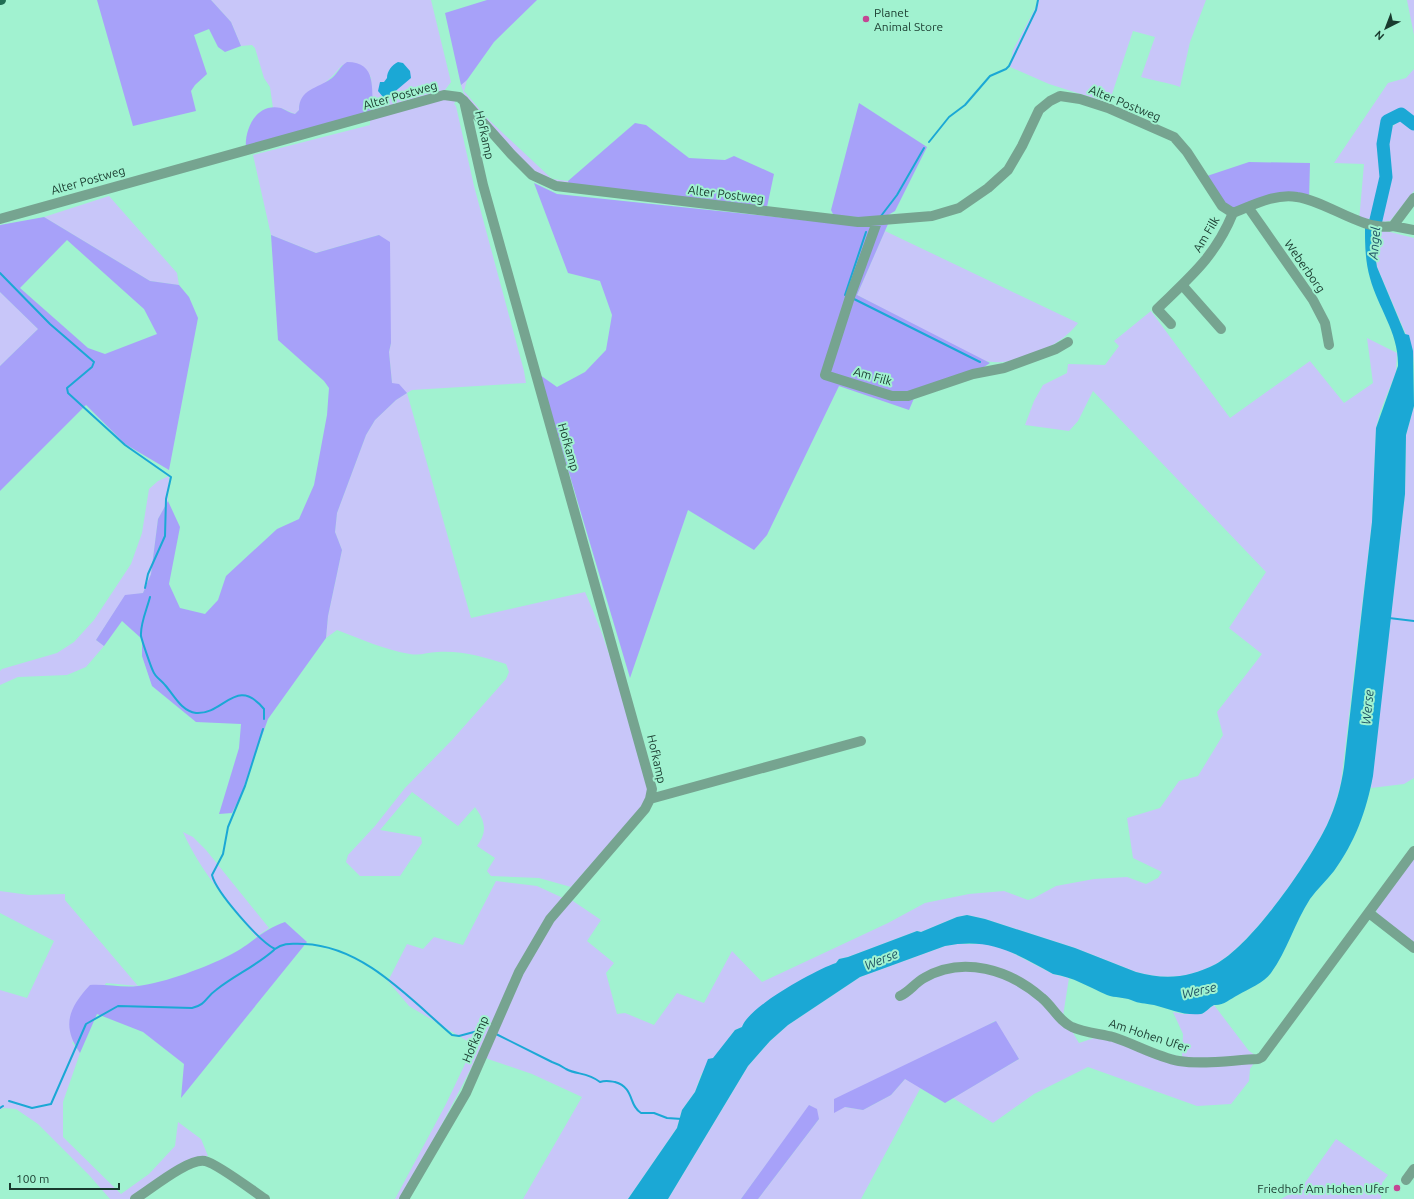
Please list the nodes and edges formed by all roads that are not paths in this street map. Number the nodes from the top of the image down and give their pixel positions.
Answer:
1 (464, 101) junction
2 (1414, 198) edge
3 (1248, 207) junction
4 (1233, 213) junction
5 (0, 219) edge
6 (877, 222) junction
7 (1393, 226) junction
8 (1414, 230) edge
9 (1182, 285) junction
10 (1171, 324) dead end
11 (1221, 329) dead end
12 (1068, 342) dead end
13 (1329, 345) dead end
14 (861, 741) dead end
15 (650, 799) junction
16 (1414, 851) edge
17 (1369, 913) junction
18 (1414, 948) edge
19 (900, 996) dead end
20 (1414, 1169) edge
21 (1406, 1180) dead end
22 (135, 1199) edge
23 (265, 1199) edge
24 (404, 1199) edge

1 - 5 street, Alter Postweg
1 - 6 street, Alter Postweg
1 - 15 street, Hofkamp
2 - 7 street
3 - 4 street
3 - 7 street
3 - 13 street, Weberborg
4 - 6 street, Alter Postweg
4 - 9 street, Am Filk
6 - 12 street, Am Filk
7 - 8 street
9 - 10 street, Am Filk
9 - 11 street
14 - 15 street, Hofkamp
15 - 24 street, Hofkamp
16 - 17 street, Am Hohen Ufer
17 - 18 street
17 - 19 street, Am Hohen Ufer
20 - 21 street
22 - 23 street

